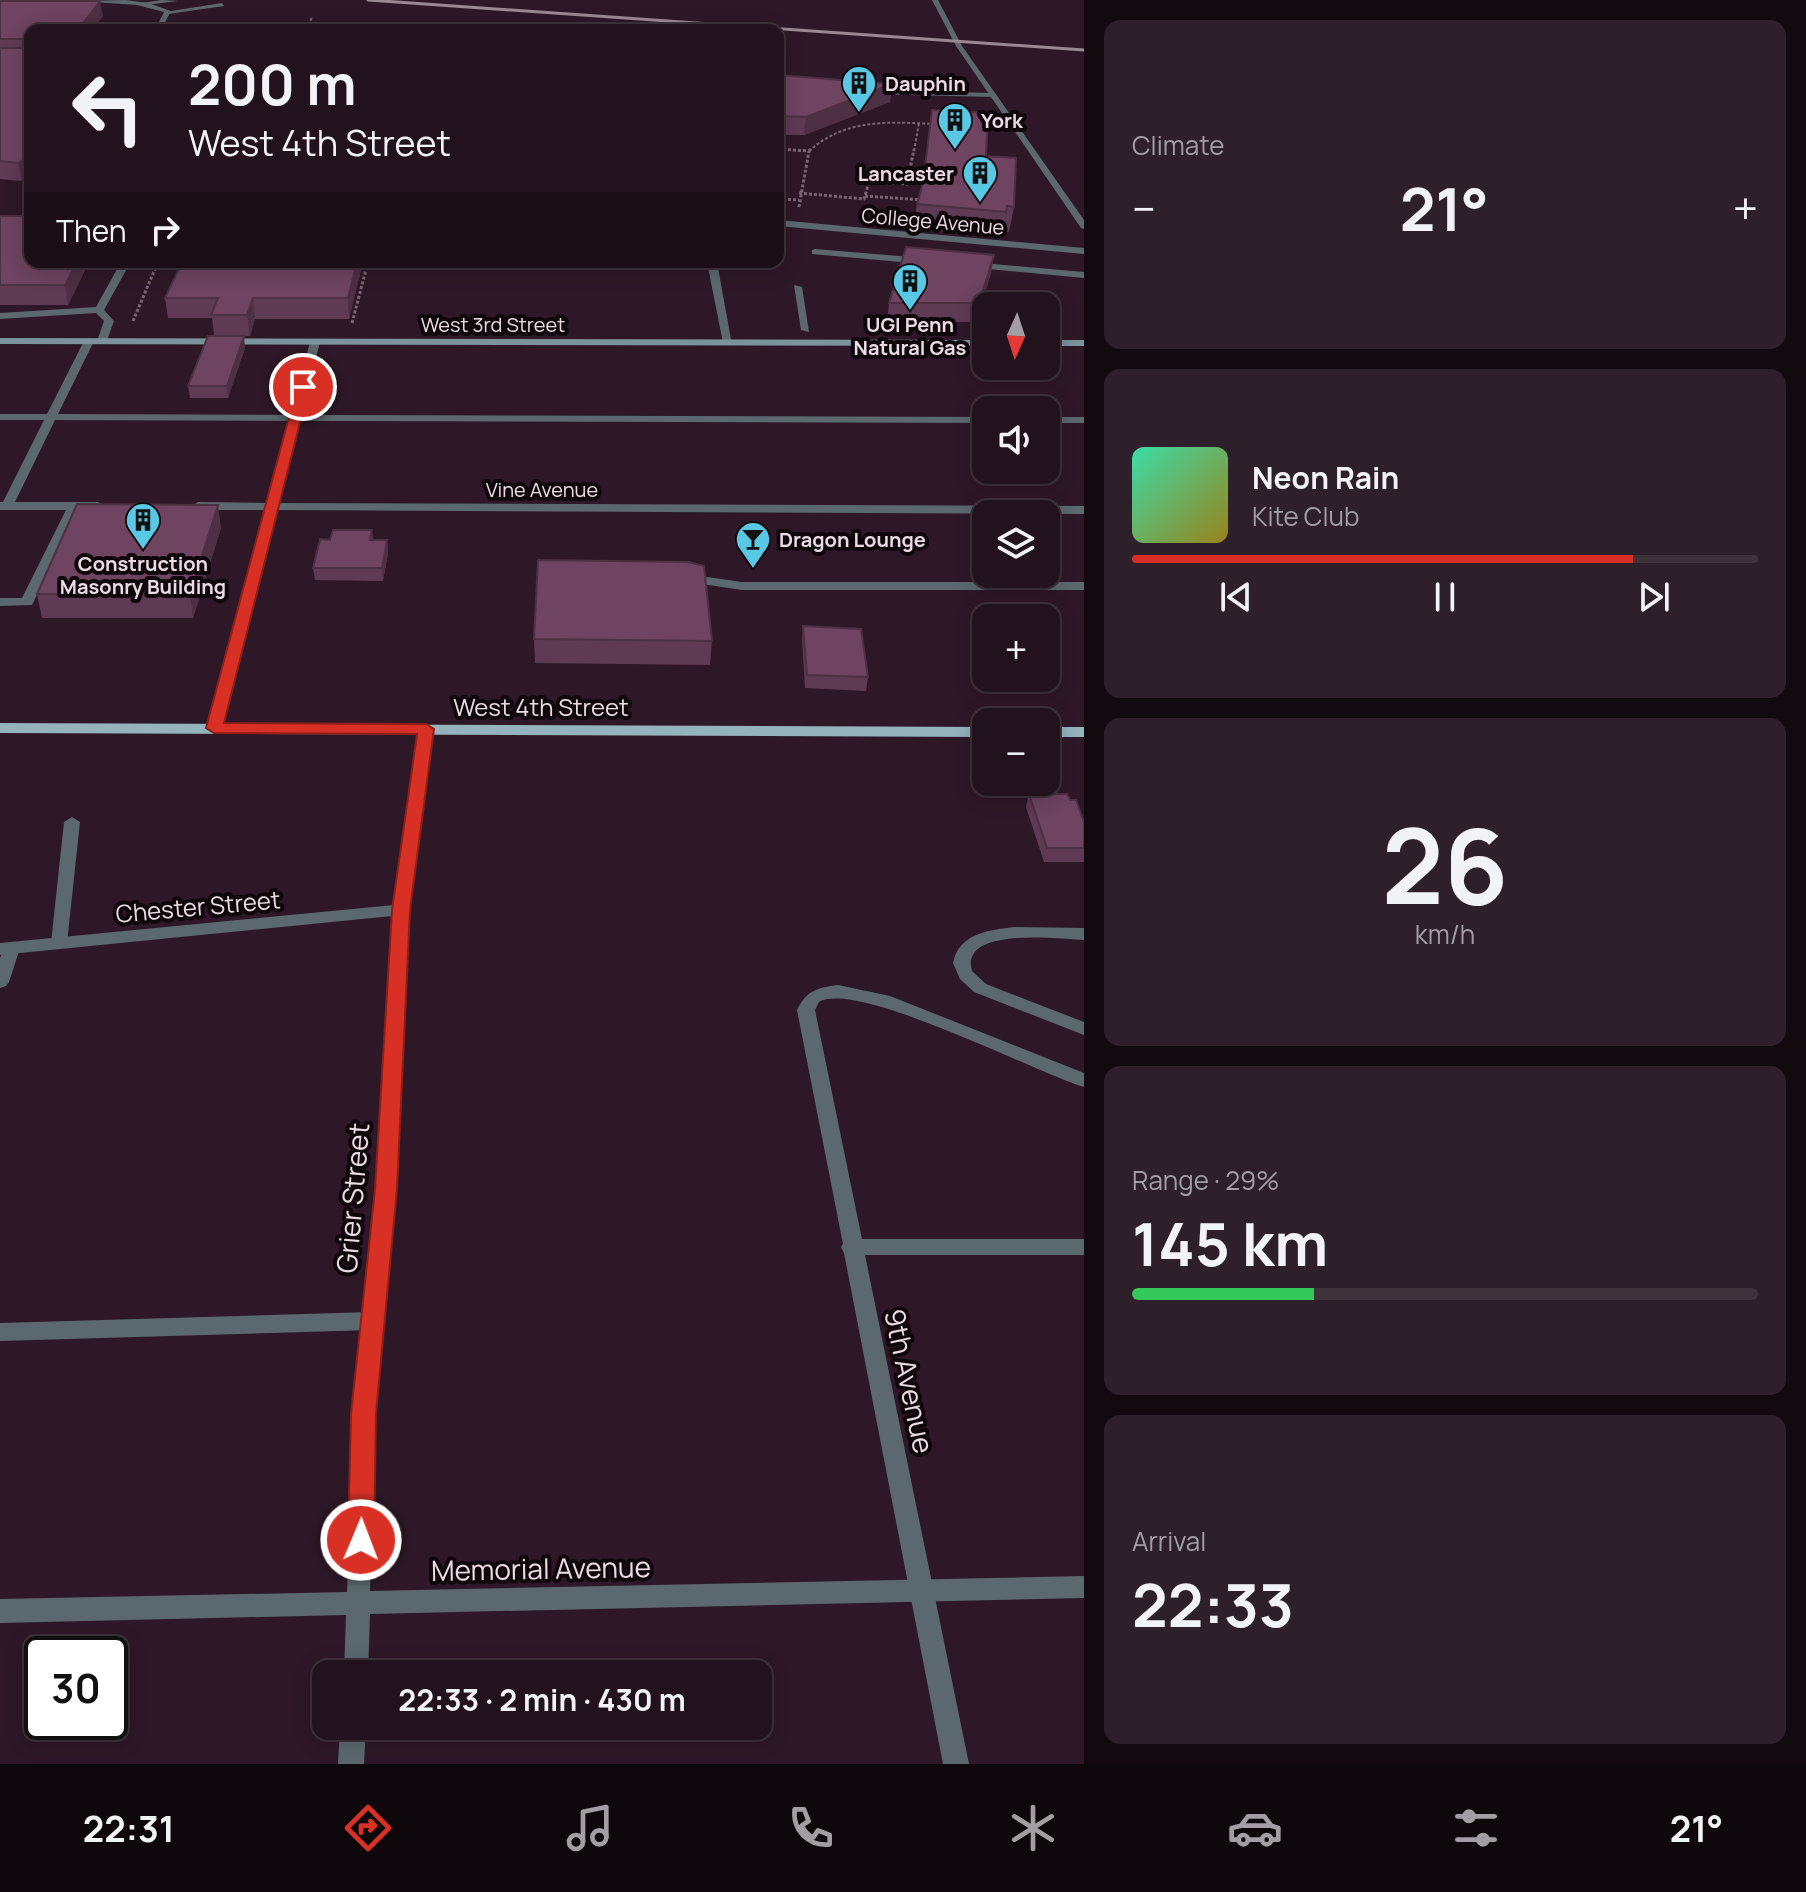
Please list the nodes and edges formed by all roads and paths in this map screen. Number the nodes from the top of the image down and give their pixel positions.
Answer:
1 (935, 0) edge
2 (70, 1) edge
3 (176, 1) edge
4 (144, 3) junction
5 (222, 5) dead end
6 (168, 12) junction
7 (312, 17) dead end
8 (162, 24) edge
9 (309, 24) edge
10 (852, 91) edge
11 (951, 94) junction
12 (993, 95) junction
13 (869, 116) edge
14 (866, 122) junction
15 (919, 123) junction
16 (784, 149) edge
17 (809, 151) junction
18 (907, 184) junction
19 (917, 185) dead end
20 (799, 193) junction
21 (865, 196) junction
22 (784, 199) edge
23 (799, 200) junction
24 (928, 201) edge
25 (799, 218) dead end
26 (784, 224) edge
27 (1084, 226) edge
28 (1084, 251) edge
29 (815, 252) dead end
30 (939, 262) edge
31 (955, 263) edge
32 (122, 268) edge
33 (155, 268) edge
34 (366, 268) edge
35 (713, 268) edge
36 (1084, 275) edge
37 (797, 287) dead end
38 (99, 310) junction
39 (0, 316) edge
40 (129, 330) dead end
41 (350, 330) dead end
42 (806, 330) dead end
43 (0, 341) edge
44 (89, 341) junction
45 (102, 341) junction
46 (315, 342) junction
47 (728, 343) junction
48 (972, 343) edge
49 (1060, 343) edge
50 (1084, 343) edge
51 (0, 417) edge
52 (49, 417) junction
53 (295, 417) junction
54 (972, 420) edge
55 (1060, 420) edge
56 (1084, 420) edge
57 (4, 506) edge
58 (74, 506) junction
59 (105, 506) edge
60 (181, 506) edge
61 (272, 506) junction
62 (1084, 510) edge
63 (681, 577) edge
64 (1084, 586) edge
65 (0, 602) edge
66 (0, 728) edge
67 (214, 728) junction
68 (426, 729) junction
69 (972, 732) edge
70 (1060, 732) edge
71 (1084, 732) edge
72 (72, 822) dead end
73 (401, 910) junction
74 (1084, 934) edge
75 (59, 943) junction
76 (6, 948) edge
77 (0, 982) edge
78 (1084, 1029) edge
79 (1084, 1080) edge
80 (851, 1247) junction
81 (1084, 1247) edge
82 (371, 1321) junction
83 (0, 1332) edge
84 (1084, 1587) edge
85 (920, 1590) junction
86 (360, 1603) junction
87 (0, 1611) edge
88 (357, 1660) edge
89 (352, 1740) edge
90 (351, 1764) edge
91 (956, 1764) edge

1 - 12 street
2 - 4 street
3 - 4 street
4 - 6 street
5 - 6 street
6 - 8 street
7 - 9 path
10 - 11 street
11 - 12 street
11 - 15 path
12 - 27 street
13 - 14 path
14 - 15 path
14 - 17 path
15 - 18 path
16 - 17 path
17 - 20 path
18 - 19 path
18 - 21 path
20 - 21 path
20 - 23 path
21 - 24 path
22 - 23 path
23 - 25 path
26 - 28 street, College Avenue
29 - 30 street
31 - 36 street
32 - 38 street
33 - 40 path
34 - 41 path
35 - 47 street
37 - 42 street
38 - 39 street
38 - 45 street
43 - 44 main road, West 3rd Street
44 - 45 main road, West 3rd Street
44 - 52 street
45 - 46 main road, West 3rd Street
46 - 47 main road, West 3rd Street
46 - 53 street
47 - 48 main road, West 3rd Street
49 - 50 main road
51 - 52 street
52 - 53 street
52 - 57 street
53 - 54 street
53 - 61 street
55 - 56 street
57 - 58 street
58 - 59 street
58 - 65 street
60 - 61 street, Vine Avenue
61 - 62 street, Vine Avenue
61 - 67 street
63 - 64 street
66 - 67 main road, West 4th Street
67 - 68 main road, West 4th Street
68 - 69 main road, West 4th Street
68 - 73 street, Grier Street
70 - 71 main road
72 - 75 street
73 - 75 street, Chester Street
73 - 82 street, Grier Street
74 - 78 street
75 - 76 street, Chester Street
76 - 77 street
79 - 80 street, 9th Avenue
80 - 81 street
80 - 85 street, 9th Avenue
82 - 83 street
82 - 86 street, Grier Street
84 - 85 street, Memorial Avenue
85 - 86 street, Memorial Avenue
85 - 91 street, 9th Avenue
86 - 87 street, Memorial Avenue
86 - 88 street, Grier Street
89 - 90 street

